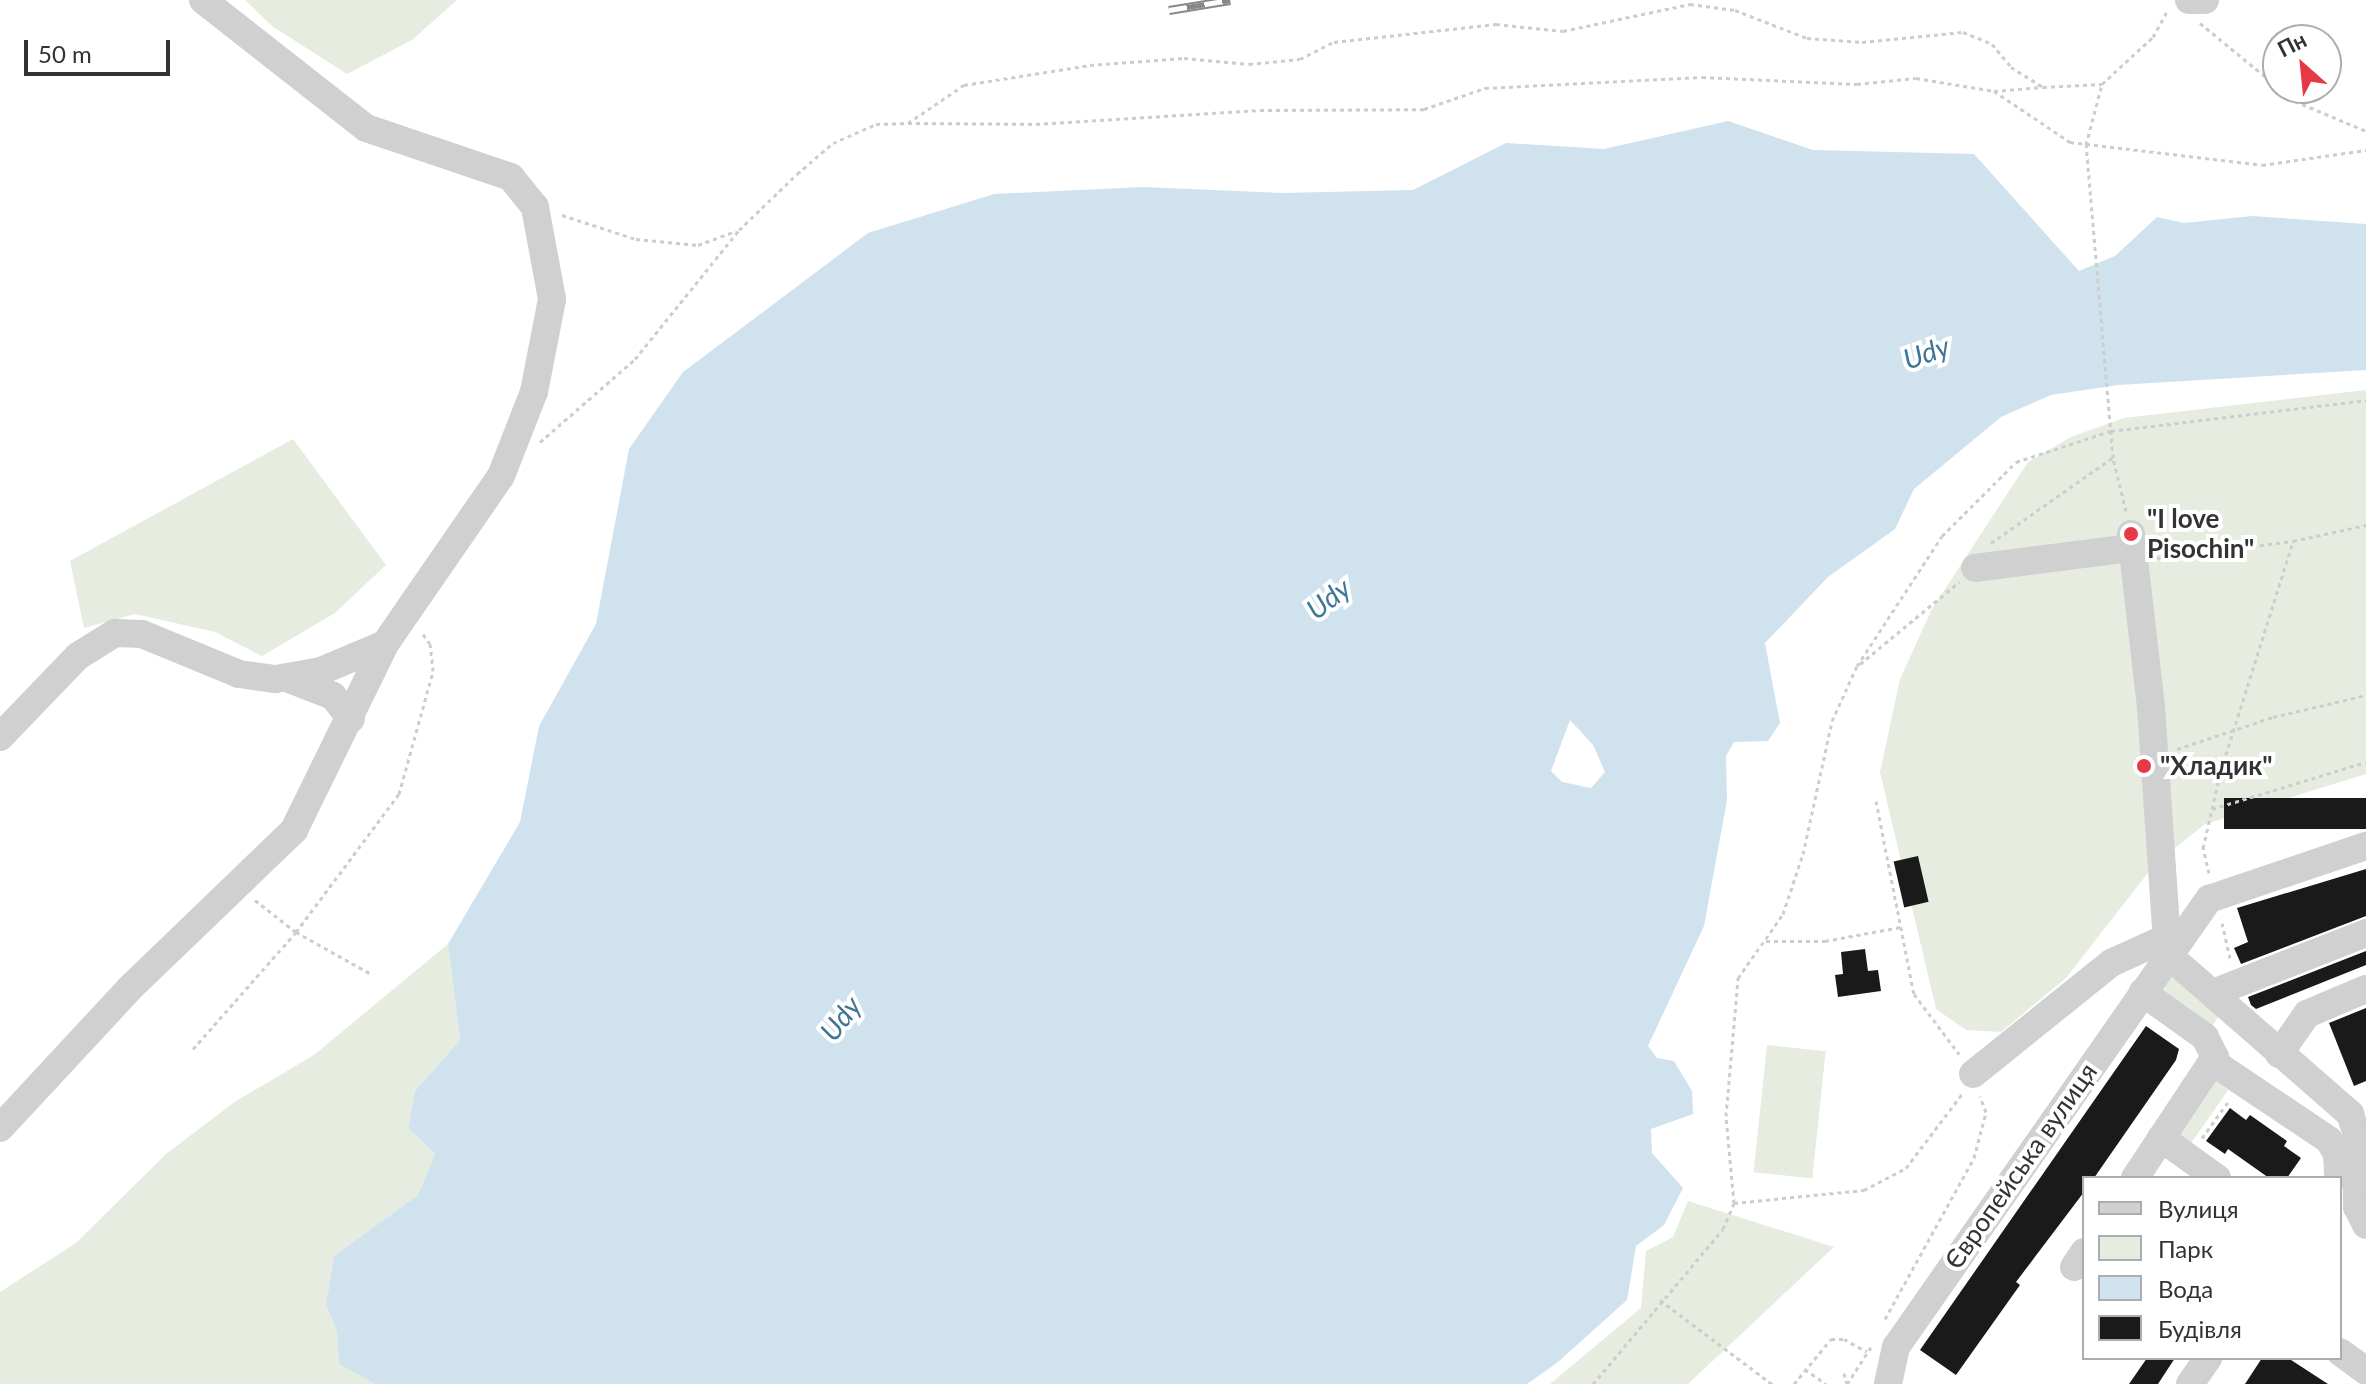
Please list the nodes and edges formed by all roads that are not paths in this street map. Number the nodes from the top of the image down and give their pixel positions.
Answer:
1 (203, 0) edge
2 (1975, 568) road end
3 (385, 644) junction
4 (289, 679) junction
5 (351, 719) junction
6 (0, 737) edge
7 (2366, 846) edge
8 (2366, 933) edge
9 (2166, 947) junction
10 (2366, 989) edge
11 (2142, 992) junction
12 (2213, 993) junction
13 (2279, 1054) junction
14 (2214, 1063) junction
15 (1973, 1074) road end
16 (0, 1128) edge
17 (2161, 1138) junction
18 (2349, 1167) edge
19 (2141, 1176) edge
20 (2214, 1176) edge
21 (2355, 1218) edge
22 (2342, 1353) edge
23 (2207, 1360) edge
24 (2366, 1371) edge
25 (1888, 1384) edge
26 (2190, 1384) edge

1 - 3 street
2 - 9 street
3 - 4 street
3 - 5 street
4 - 5 street
4 - 6 street
5 - 16 street
7 - 9 street, Європейська вулиця
8 - 12 street
9 - 11 street, Європейська вулиця
9 - 12 street
9 - 15 street
10 - 13 street
11 - 14 street
11 - 25 street, Європейська вулиця
12 - 13 street
13 - 18 street
14 - 17 street
14 - 18 street
17 - 19 street
17 - 20 street
18 - 21 street
22 - 24 street
23 - 26 street

